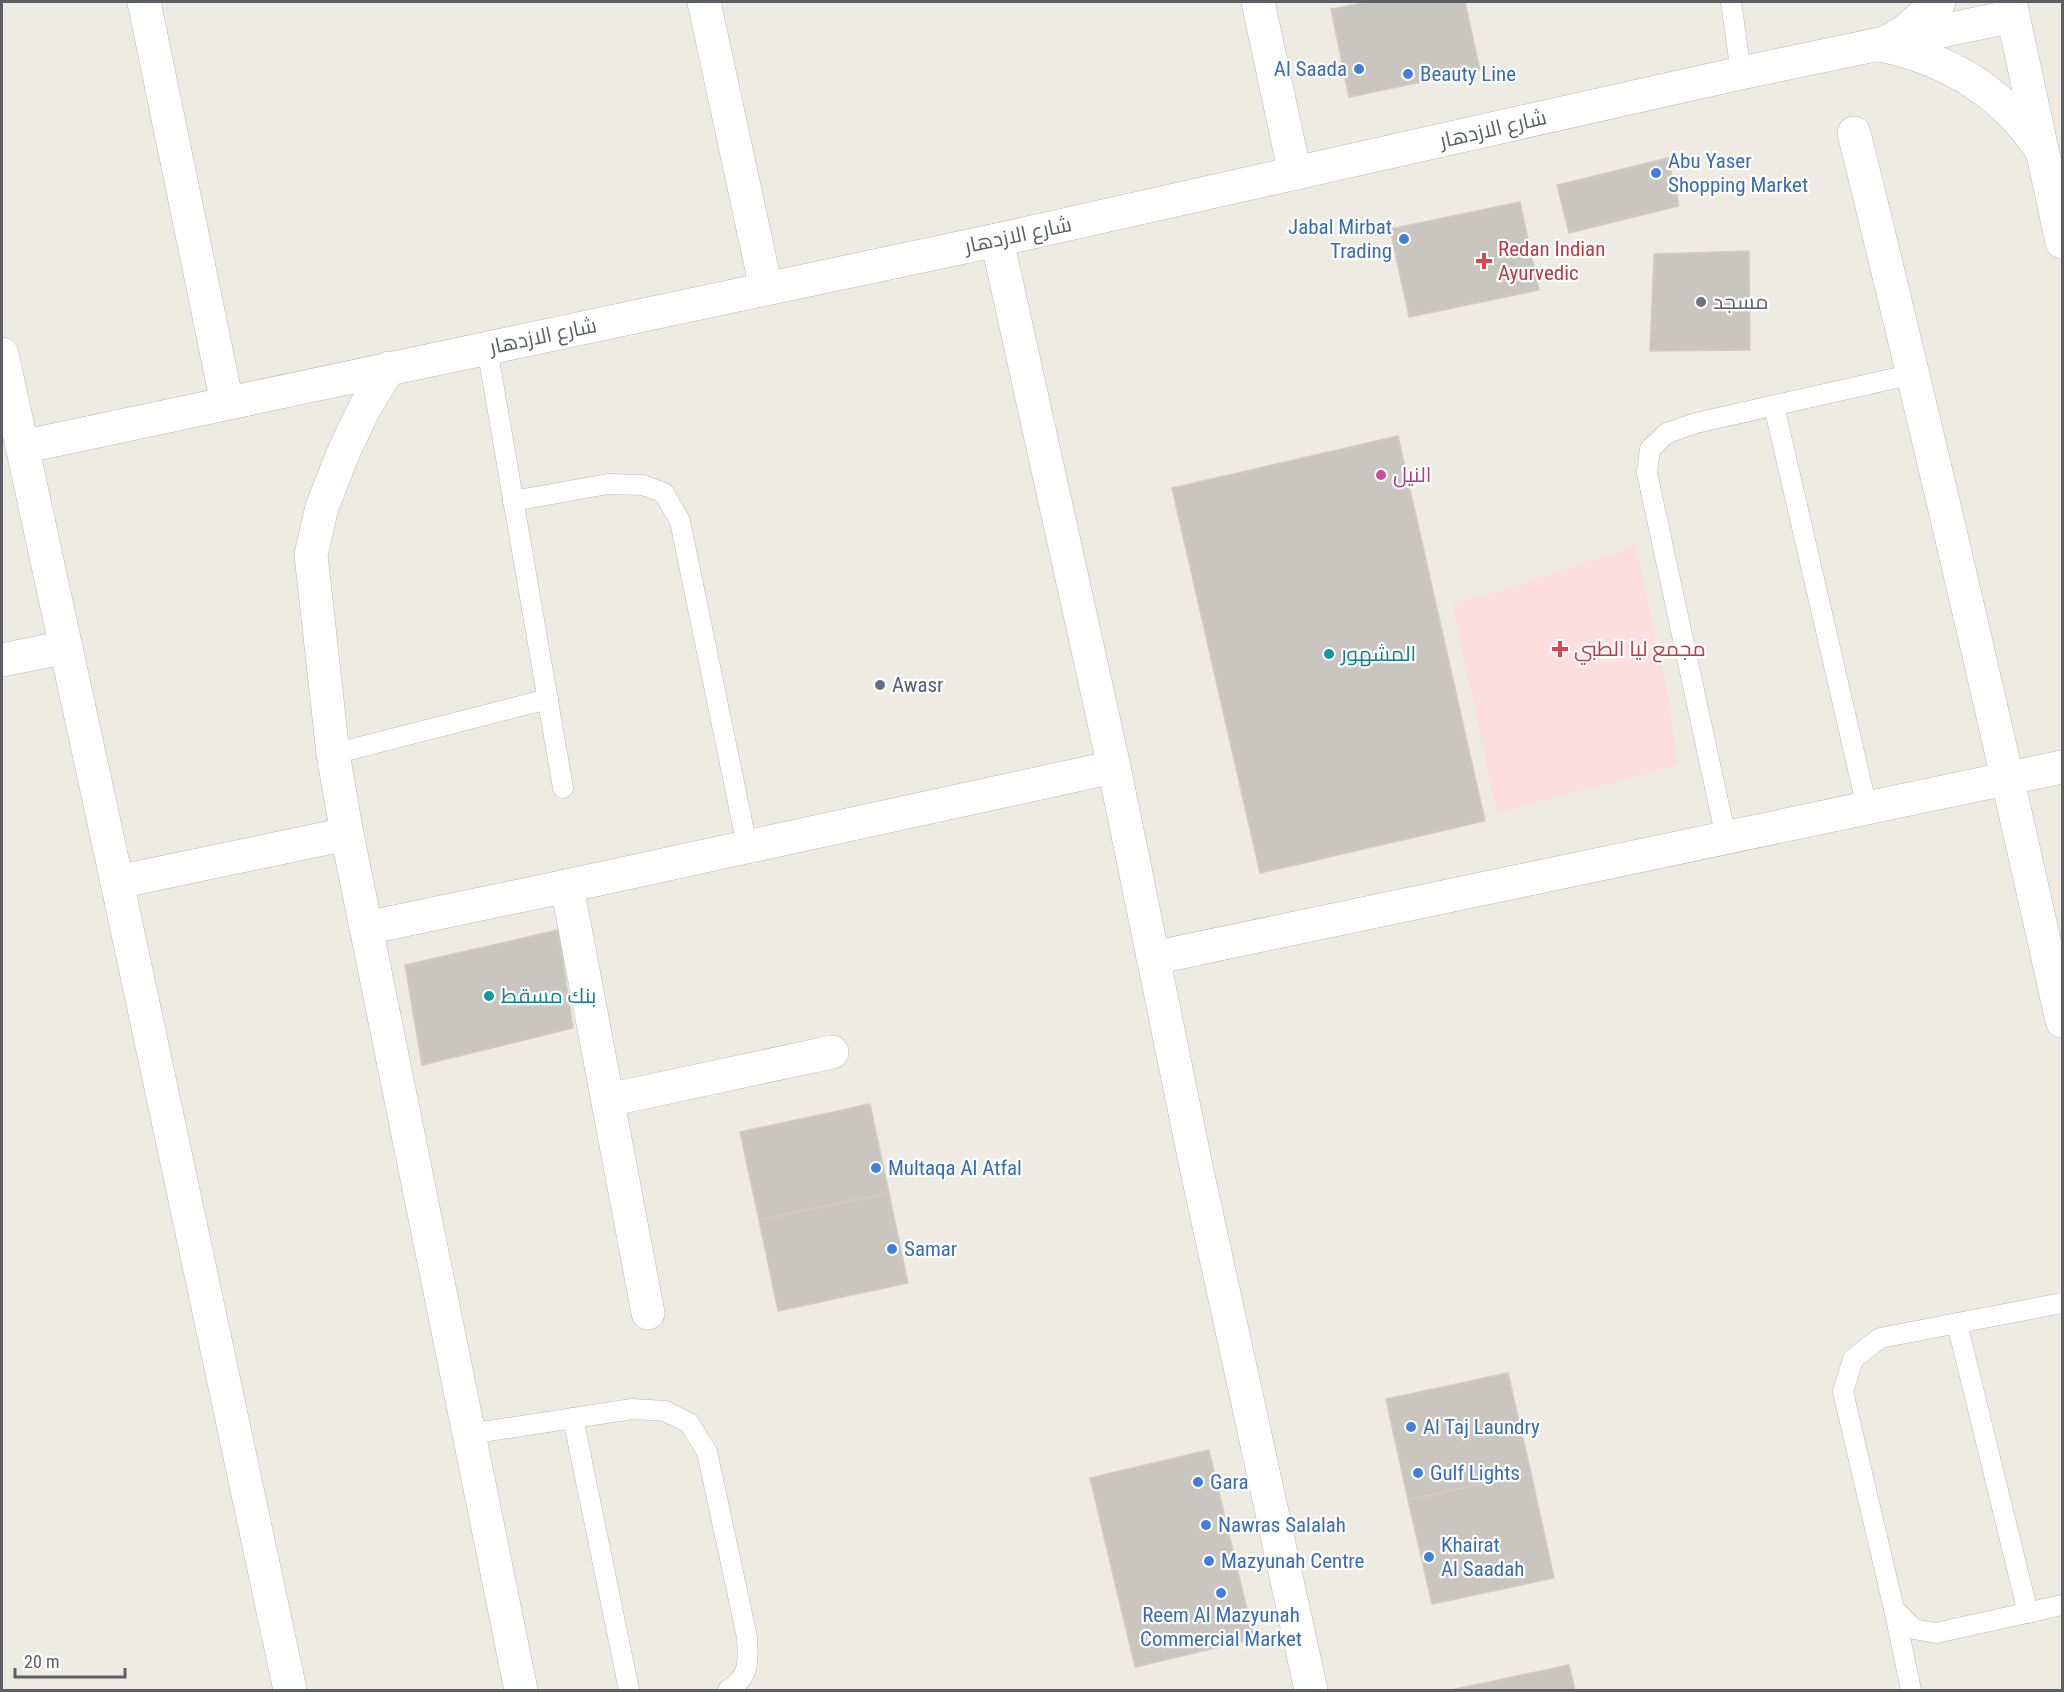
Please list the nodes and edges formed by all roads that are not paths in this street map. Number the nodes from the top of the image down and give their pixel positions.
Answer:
1 (144, 2) edge
2 (704, 2) edge
3 (1258, 2) edge
4 (1731, 2) edge
5 (1939, 2) edge
6 (2011, 9) edge
7 (1881, 45) junction
8 (1741, 73) junction
9 (1854, 133) dead end
10 (2043, 154) junction
11 (1295, 174) junction
12 (997, 240) junction
13 (2062, 242) edge
14 (766, 288) junction
15 (486, 348) junction
16 (2, 354) edge
17 (389, 369) junction
18 (1914, 374) junction
19 (227, 403) junction
20 (1774, 406) junction
21 (22, 447) junction
22 (513, 501) junction
23 (66, 647) junction
24 (2, 660) edge
25 (548, 699) junction
26 (333, 754) junction
27 (1114, 767) junction
28 (2062, 767) edge
29 (2008, 778) junction
30 (563, 788) dead end
31 (1867, 808) junction
32 (347, 834) junction
33 (1726, 838) junction
34 (747, 846) junction
35 (117, 882) junction
36 (567, 886) junction
37 (366, 928) junction
38 (1153, 958) junction
39 (2062, 1021) edge
40 (832, 1052) dead end
41 (608, 1100) junction
42 (2062, 1303) edge
43 (648, 1313) dead end
44 (1957, 1323) junction
45 (573, 1418) junction
46 (469, 1434) junction
47 (2062, 1605) edge
48 (1894, 1609) junction
49 (2028, 1613) junction
50 (290, 1690) edge
51 (521, 1690) edge
52 (629, 1690) edge
53 (728, 1690) edge
54 (1311, 1690) edge
55 (1911, 1690) edge

1 - 19 street
2 - 14 street
3 - 11 street
4 - 8 lane
5 - 7 street
6 - 7 street, شارع الازدهار
6 - 10 street
7 - 8 street, شارع الازدهار
7 - 10 street
8 - 11 street, شارع الازدهار
9 - 18 street
10 - 13 street
11 - 12 street, شارع الازدهار
12 - 14 street, شارع الازدهار
12 - 27 street
14 - 15 street, شارع الازدهار
15 - 17 street, شارع الازدهار
15 - 22 lane
16 - 21 street
17 - 19 street, شارع الازدهار
17 - 26 street
18 - 20 lane
18 - 29 street
19 - 21 street, شارع الازدهار
20 - 31 lane
20 - 33 lane
21 - 23 street
22 - 25 lane
22 - 34 lane
23 - 24 street
23 - 35 street
25 - 26 lane
25 - 30 lane
26 - 32 street
27 - 34 street
27 - 38 street
28 - 29 street
29 - 31 street
29 - 39 street
31 - 33 street
32 - 35 street
32 - 37 street
33 - 38 street
34 - 36 street
35 - 50 street
36 - 37 street
36 - 41 street
37 - 46 street
38 - 54 street
40 - 41 street
41 - 43 street
42 - 44 lane
44 - 48 lane
44 - 49 lane
45 - 46 lane
45 - 52 lane
45 - 53 lane
46 - 51 street
47 - 49 lane
48 - 49 lane
48 - 55 lane

